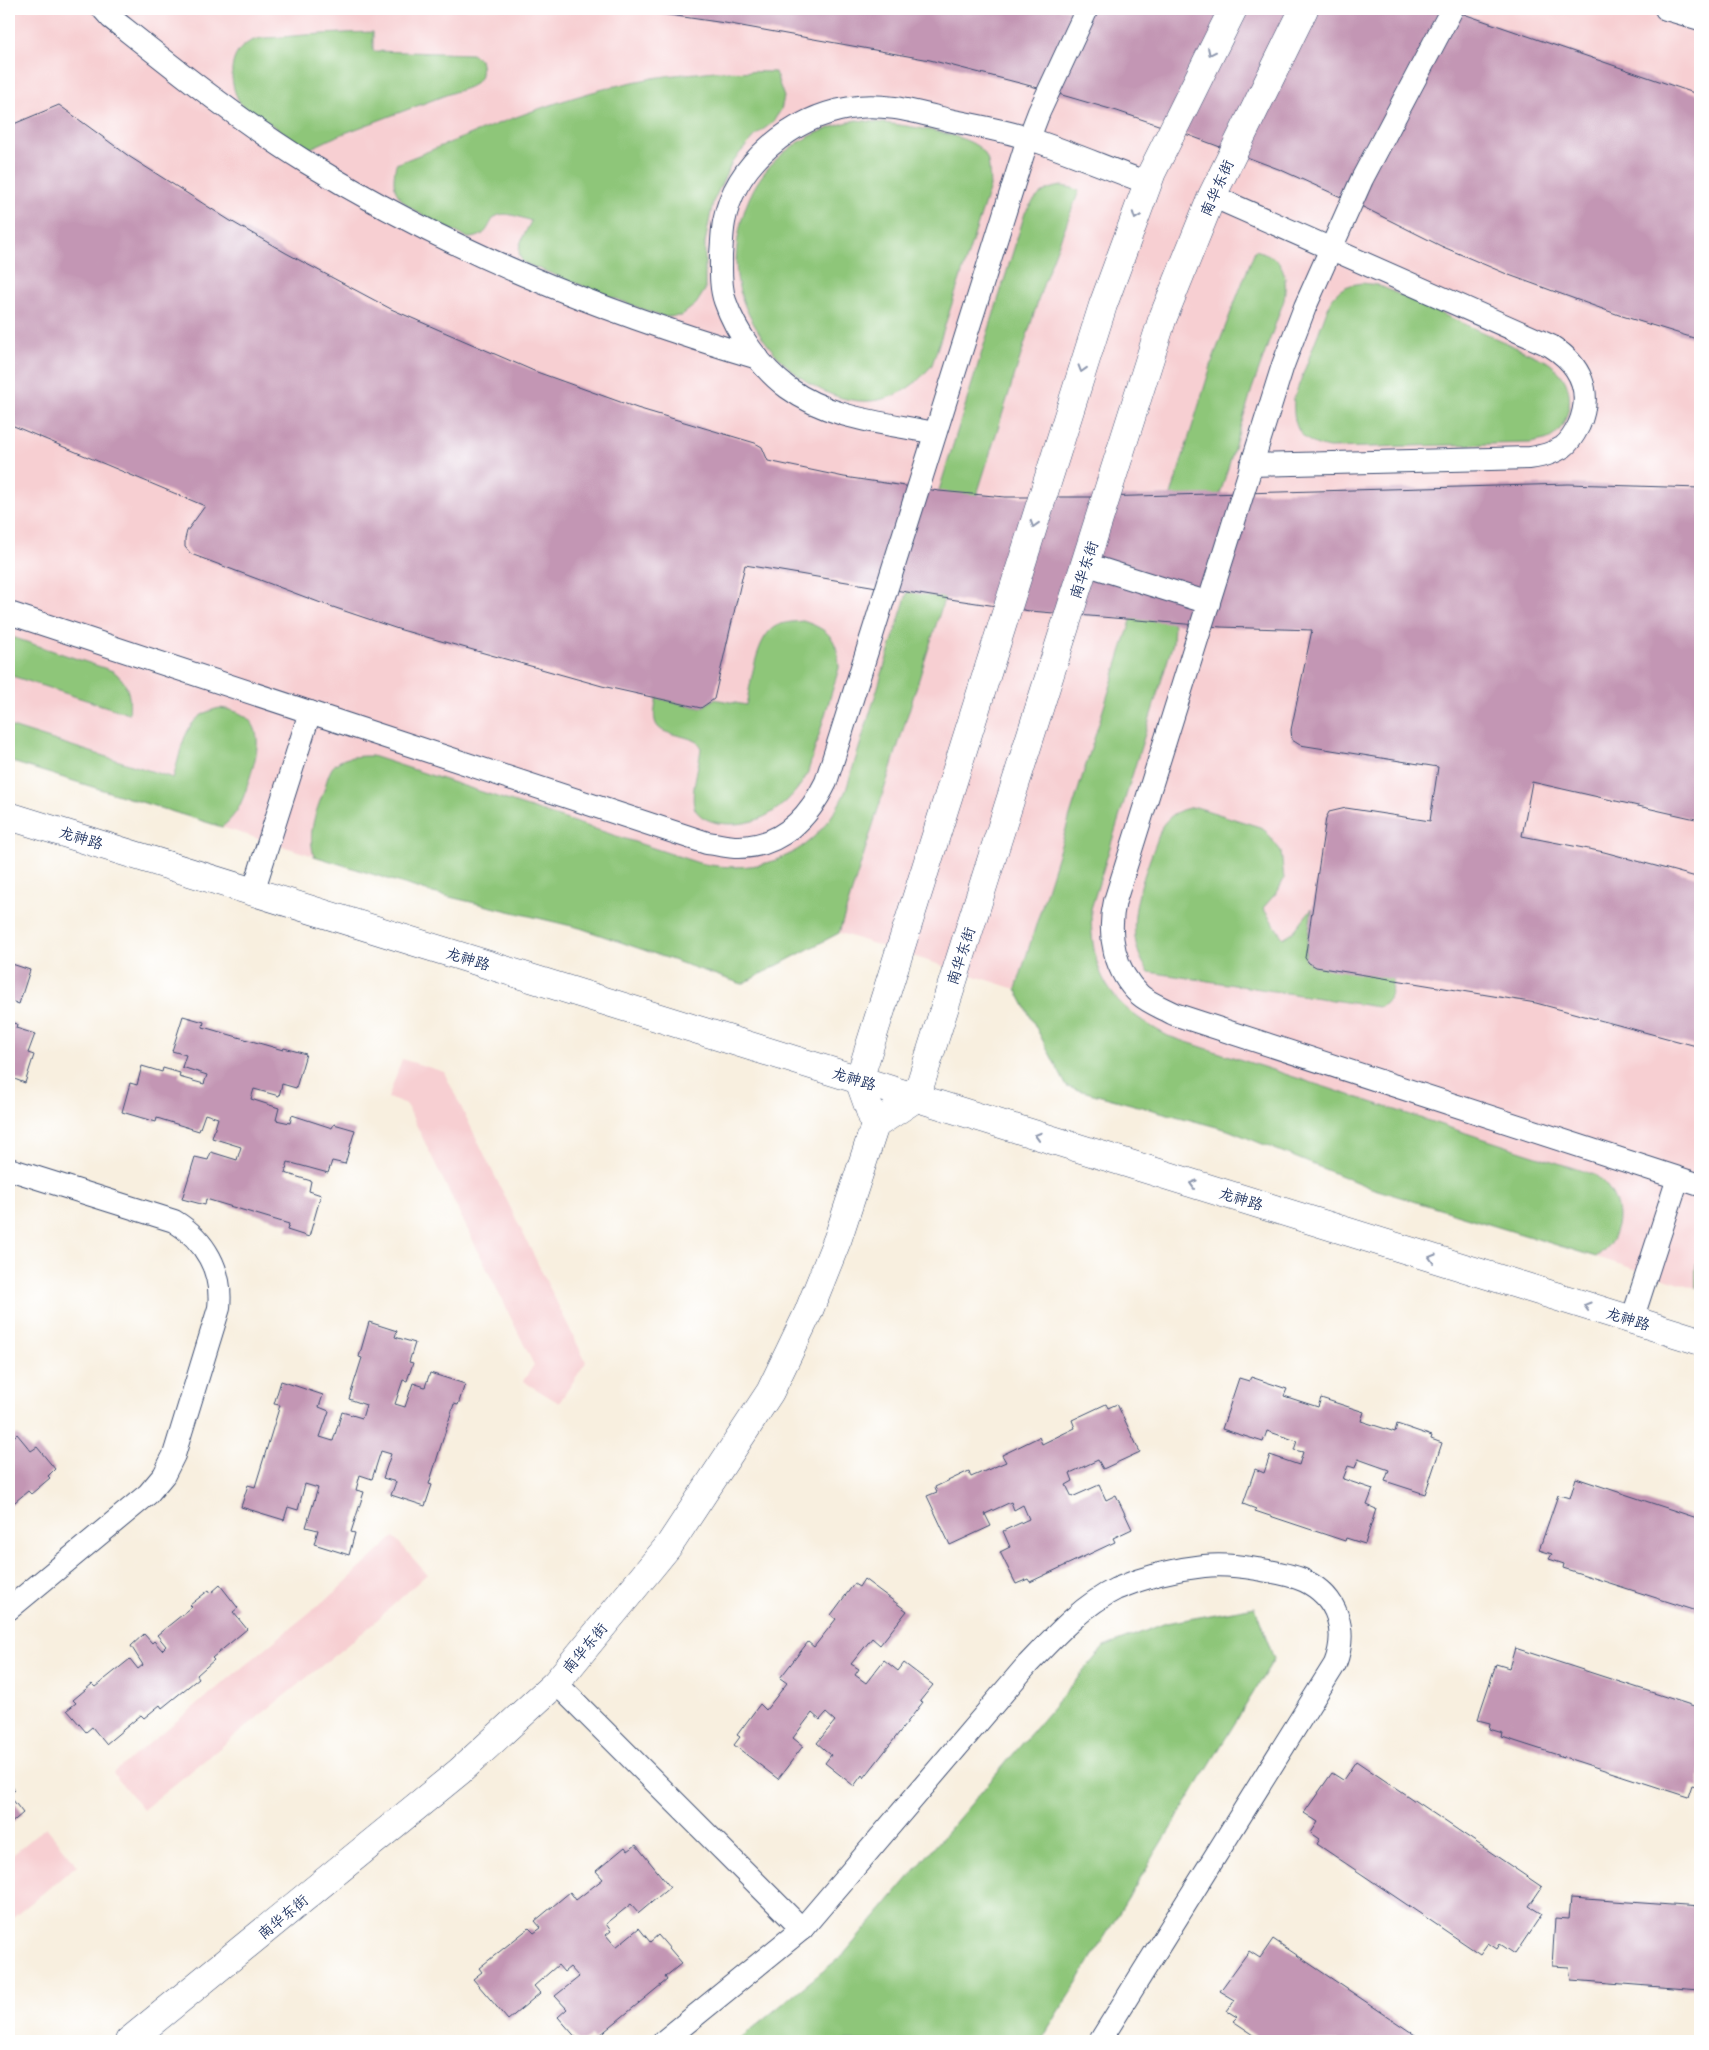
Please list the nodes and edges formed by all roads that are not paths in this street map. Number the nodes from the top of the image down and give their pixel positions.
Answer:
1 (103, 9) edge
2 (1087, 9) edge
3 (1233, 9) edge
4 (1304, 9) edge
5 (1452, 9) edge
6 (1666, 9) edge
7 (1700, 19) edge
8 (1029, 139) junction
9 (1148, 183) junction
10 (1212, 196) junction
11 (1330, 248) junction
12 (758, 358) junction
13 (935, 433) junction
14 (1251, 465) junction
15 (1085, 564) junction
16 (1209, 602) junction
17 (9, 613) edge
18 (310, 712) junction
19 (9, 816) edge
20 (253, 892) junction
21 (858, 1080) junction
22 (916, 1098) junction
23 (875, 1125) junction
24 (9, 1169) edge
25 (1678, 1178) junction
26 (1700, 1185) edge
27 (1632, 1320) junction
28 (1700, 1341) edge
29 (9, 1608) edge
30 (556, 1683) junction
31 (802, 1929) junction
32 (129, 2041) edge
33 (664, 2041) edge
34 (1100, 2041) edge

1 - 12 lane
2 - 8 lane
3 -> 9 street
4 - 10 street, 南华东街
5 - 11 lane
6 - 7 lane
8 - 9 lane
8 - 12 lane
8 - 13 lane
9 -> 21 street
10 - 11 lane
10 - 15 street, 南华东街
11 - 14 lane
11 - 14 lane
12 - 13 lane
13 - 18 lane
14 - 16 lane
15 - 16 lane
15 - 22 street, 南华东街
16 - 25 lane
17 - 18 lane
18 - 20 lane
19 - 20 street, 龙神路
20 - 21 street, 龙神路
21 - 22 street, 龙神路
21 - 23 street
22 - 23 street
27 -> 22 street, 龙神路
23 - 30 street, 南华东街
24 - 29 lane
25 - 26 lane
25 - 27 lane
27 - 28 street, 龙神路
30 - 31 lane
30 - 32 street, 南华东街
31 - 33 lane
31 - 34 lane

